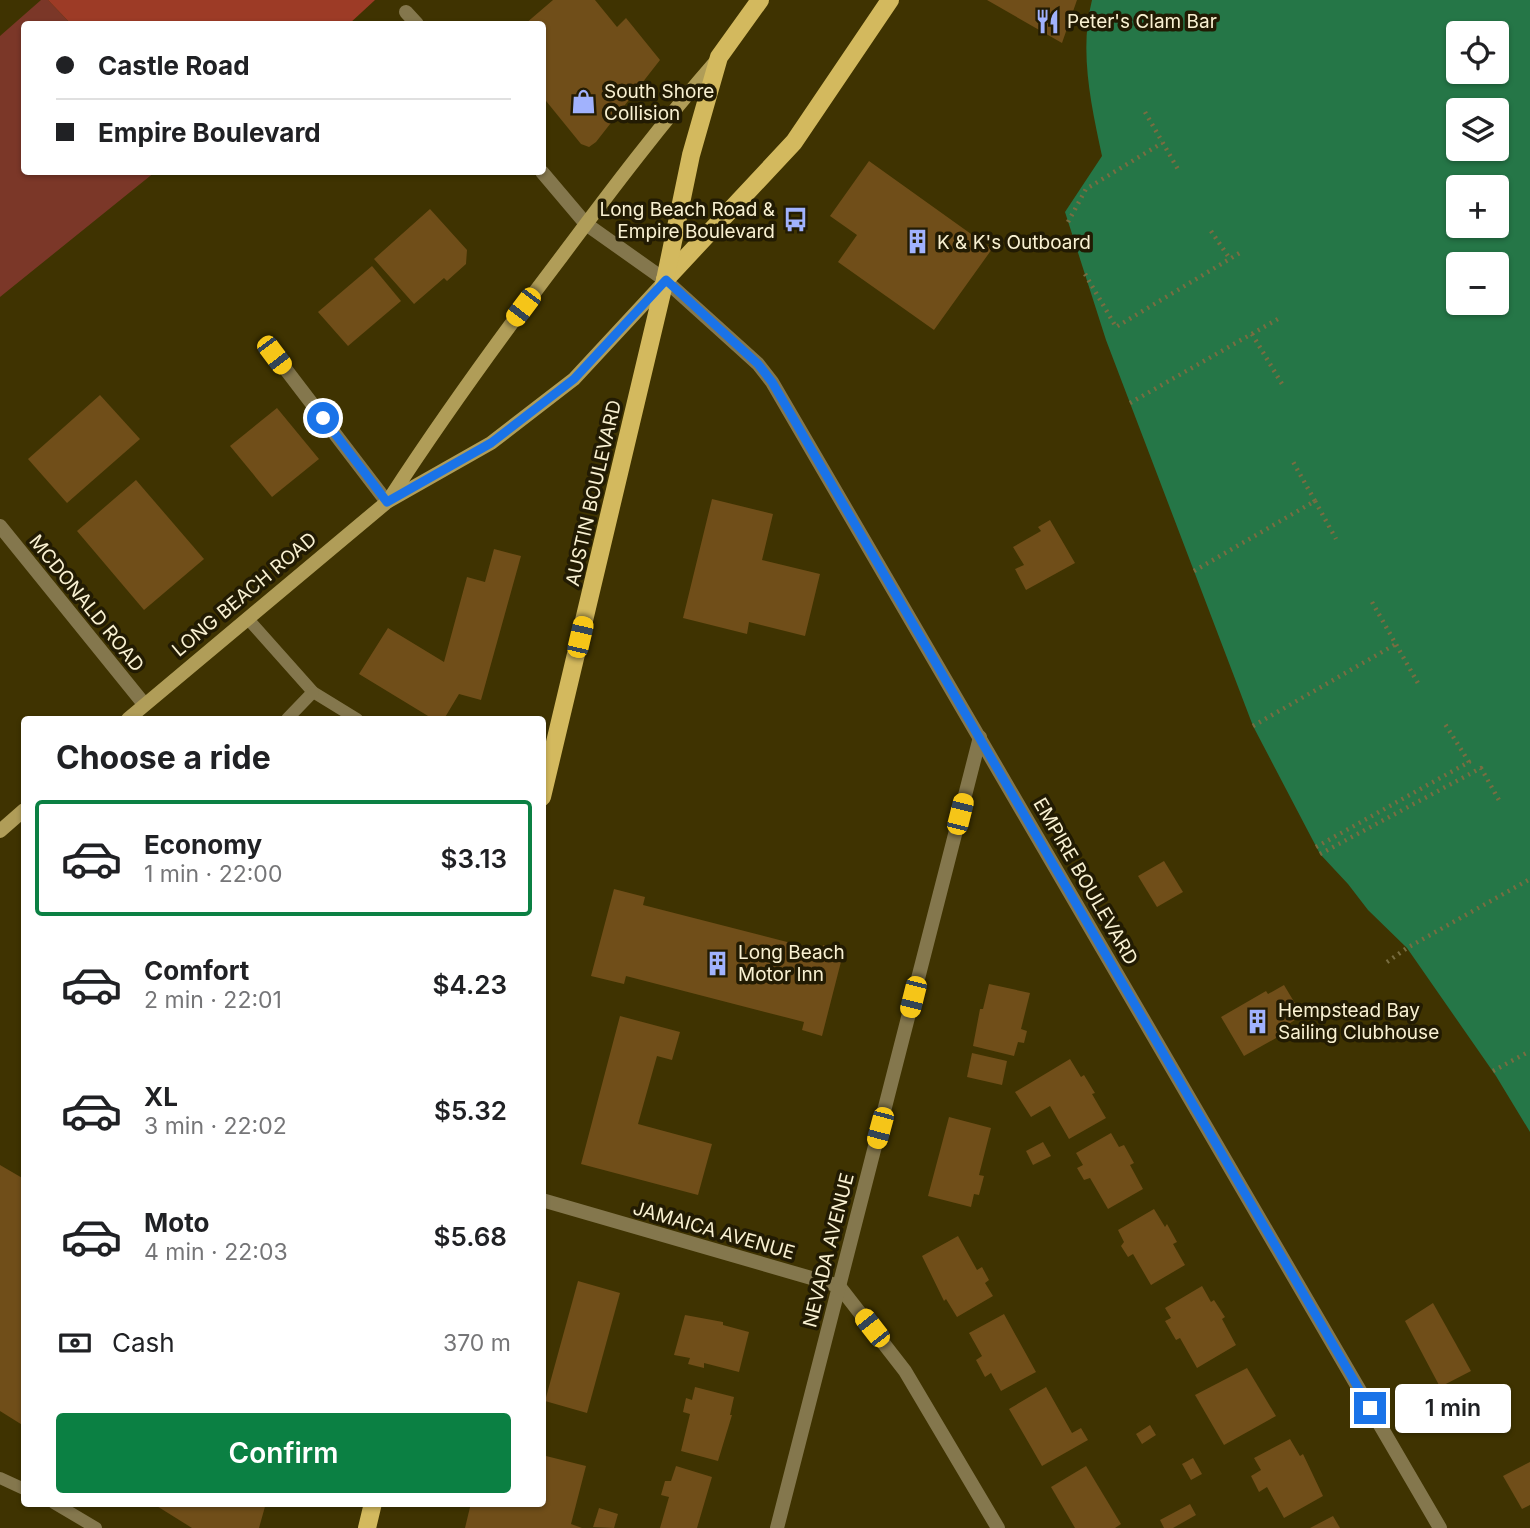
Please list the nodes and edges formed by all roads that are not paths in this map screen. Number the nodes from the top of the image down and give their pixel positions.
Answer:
1 (760, 0) edge
2 (890, 0) edge
3 (406, 12) dead end
4 (414, 21) edge
5 (719, 57) junction
6 (545, 175) edge
7 (586, 224) junction
8 (666, 280) junction
9 (274, 355) dead end
10 (387, 502) junction
11 (0, 526) edge
12 (248, 619) junction
13 (313, 692) junction
14 (144, 704) junction
15 (131, 716) edge
16 (291, 716) edge
17 (352, 716) edge
18 (980, 737) junction
19 (546, 780) edge
20 (21, 813) edge
21 (0, 831) edge
22 (546, 1201) edge
23 (839, 1286) junction
24 (0, 1479) edge
25 (21, 1488) edge
26 (61, 1507) edge
27 (372, 1507) edge
28 (96, 1528) edge
29 (366, 1528) edge
30 (777, 1528) edge
31 (998, 1528) edge
32 (1440, 1528) edge

1 - 5 main road, LONG BEACH ROAD
2 - 8 main road, LONG BEACH ROAD
3 - 4 street
5 - 7 main road, LONG BEACH ROAD
5 - 8 main road, LONG BEACH ROAD
6 - 7 street, EMPIRE BOULEVARD
7 - 8 street, EMPIRE BOULEVARD
7 - 10 main road, LONG BEACH ROAD
8 - 10 main road, LONG BEACH ROAD
8 - 18 street, EMPIRE BOULEVARD
8 - 19 main road, AUSTIN BOULEVARD
9 - 10 street
10 - 12 main road, LONG BEACH ROAD
11 - 14 street, MCDONALD ROAD
12 - 13 lane
12 - 14 main road, LONG BEACH ROAD
13 - 16 lane
13 - 17 lane
14 - 15 main road, LONG BEACH ROAD
18 - 23 street, NEVADA AVENUE
18 - 32 street, EMPIRE BOULEVARD
20 - 21 main road
22 - 23 street, JAMAICA AVENUE
23 - 30 street, NEVADA AVENUE
23 - 31 street
24 - 25 lane
26 - 28 lane
27 - 29 main road

